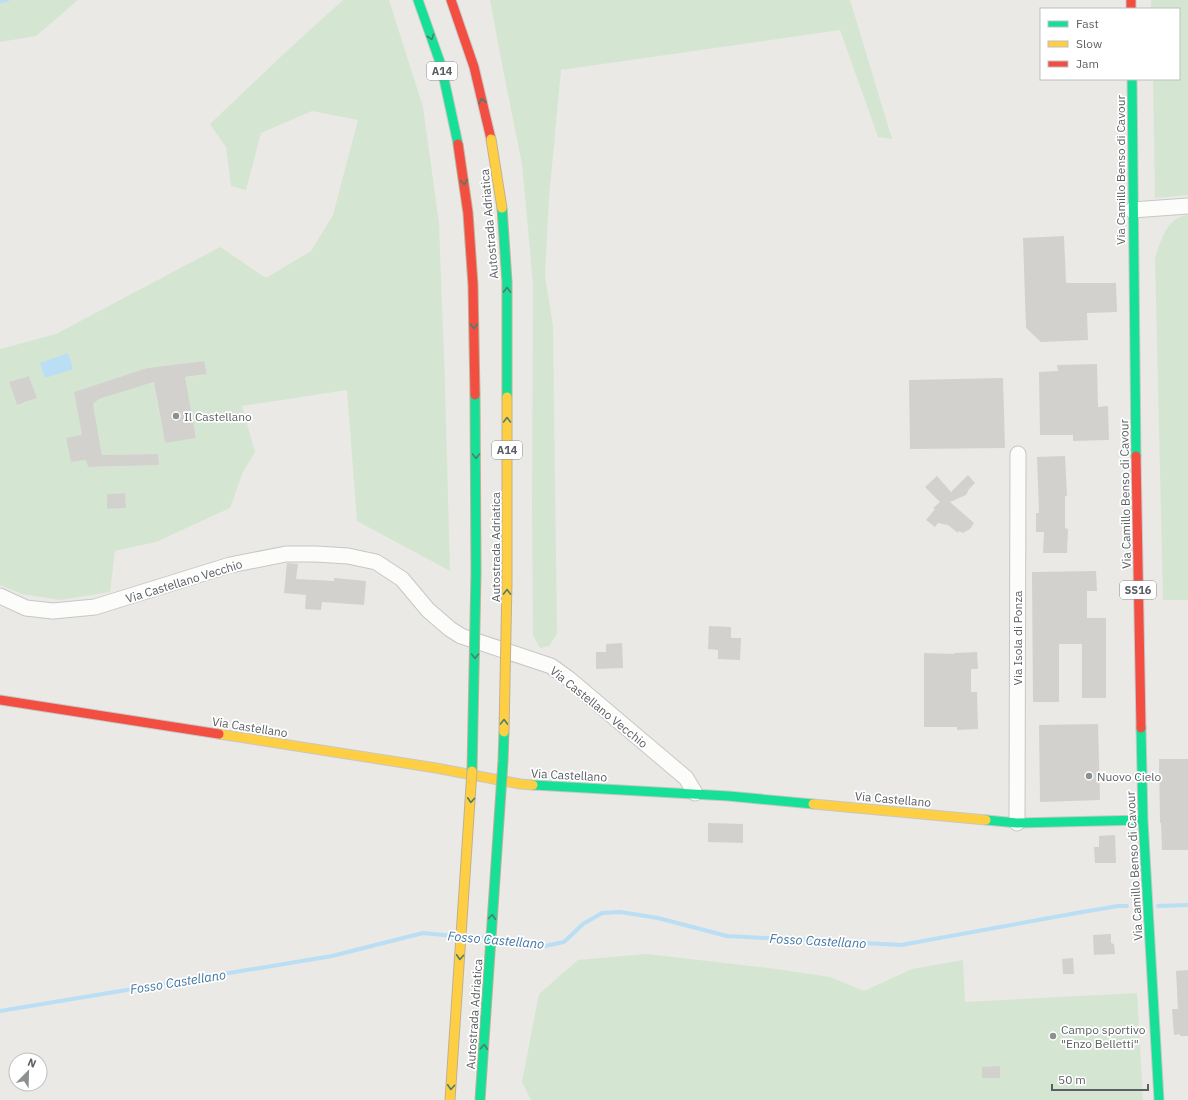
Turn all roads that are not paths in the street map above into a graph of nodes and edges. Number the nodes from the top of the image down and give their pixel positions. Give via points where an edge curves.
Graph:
1 (418, 0) edge
2 (451, 0) edge
3 (1132, 80) edge
4 (1188, 206) edge
5 (1132, 210) junction
6 (1018, 454) dead end
7 (0, 596) edge
8 (0, 700) edge
9 (695, 793) junction
10 (1143, 820) junction
11 (1017, 823) junction
12 (450, 1100) edge
13 (480, 1100) edge
14 (1159, 1100) edge

1 -> 12 main road, Autostrada Adriatica / A14, bridge via 441,65 458,144 468,213 475,354 474,761
13 -> 2 main road, Autostrada Adriatica / A14, bridge via 503,761 507,582 507,282 502,210 491,139 474,67
3 - 5 main road, Via Camillo Benso di Cavour / SS16
4 - 5 street
5 - 10 main road, Via Camillo Benso di Cavour / SS16
6 - 11 street, Via Isola di Ponza
7 - 9 street, Via Castellano Vecchio via 26,608 53,611 95,608 230,564 286,554 348,556 376,562 402,579 428,610 461,636 551,666 569,679 686,778
8 - 9 main road, Via Castellano via 436,768 520,784
9 - 11 main road, Via Castellano
10 - 11 main road, Via Castellano
10 - 14 main road, Via Camillo Benso di Cavour / SS16

